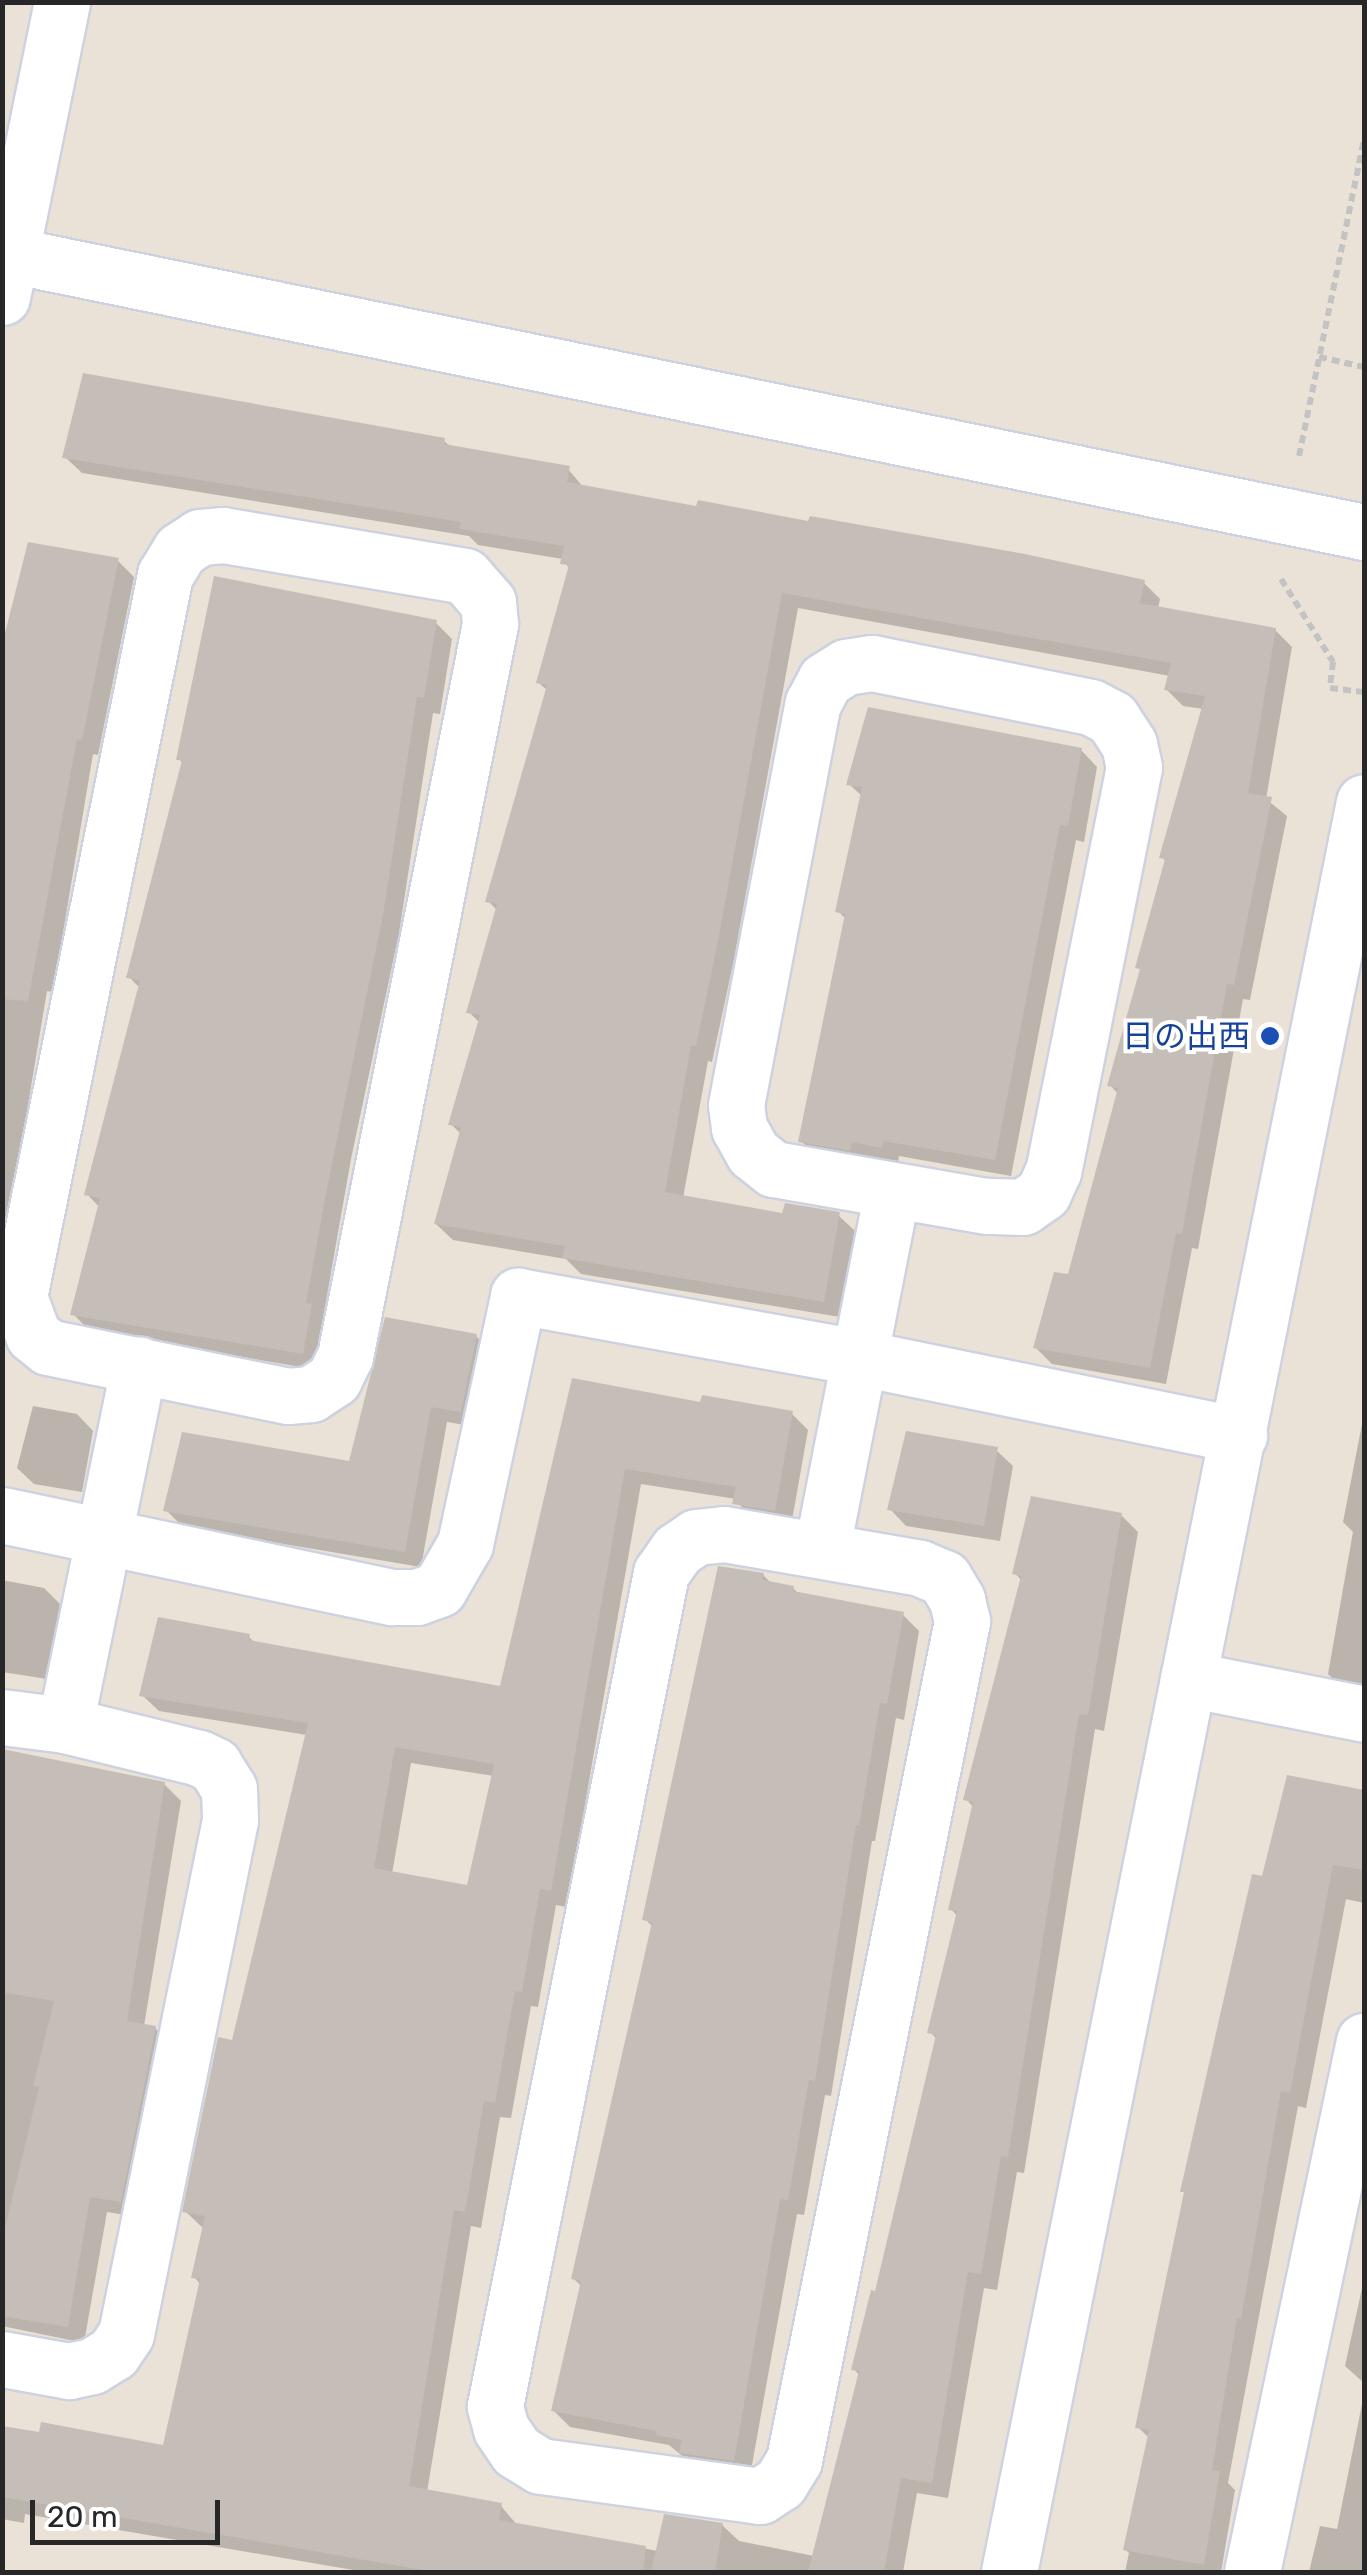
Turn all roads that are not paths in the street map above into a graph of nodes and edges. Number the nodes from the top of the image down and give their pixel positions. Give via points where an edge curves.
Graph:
1 (62, 2) edge
2 (7, 276) edge
3 (1364, 532) edge
4 (1364, 802) edge
5 (892, 1190) junction
6 (860, 1358) junction
7 (139, 1365) junction
8 (1239, 1436) junction
9 (2, 1515) edge
10 (104, 1536) junction
11 (822, 1548) junction
12 (1188, 1679) junction
13 (1364, 1714) edge
14 (2, 1717) edge
15 (66, 1724) junction
16 (1364, 2041) edge
17 (2, 2359) edge
18 (1009, 2572) edge
19 (1252, 2572) edge

1 - 2 street
2 - 3 street
4 - 8 street
5 - 5 street via 773,1169 753,1153 736,1105 813,703 825,680 846,666 872,663 1091,706 1112,718 1134,767 1053,1172 1043,1194 1023,1208
5 - 6 street
6 - 8 street
6 - 10 street via 518,1296 465,1544 439,1589 392,1597
6 - 11 street
7 - 7 street via 48,1347 32,1335 19,1297 165,575 180,550 200,537 223,535 465,576 488,602 490,624 345,1356 334,1378 311,1394 288,1396
7 - 10 street
8 - 12 street
9 - 10 street
10 - 15 street
11 - 11 street via 944,1578 962,1620 794,2460 780,2483 760,2496 540,2466 516,2452 494,2406 661,1572 696,1538 724,1534
12 - 13 street
12 - 18 street
14 - 15 street
15 - 17 street via 214,1765 229,1789 230,1820 126,2334 113,2353 69,2371
16 - 19 street

